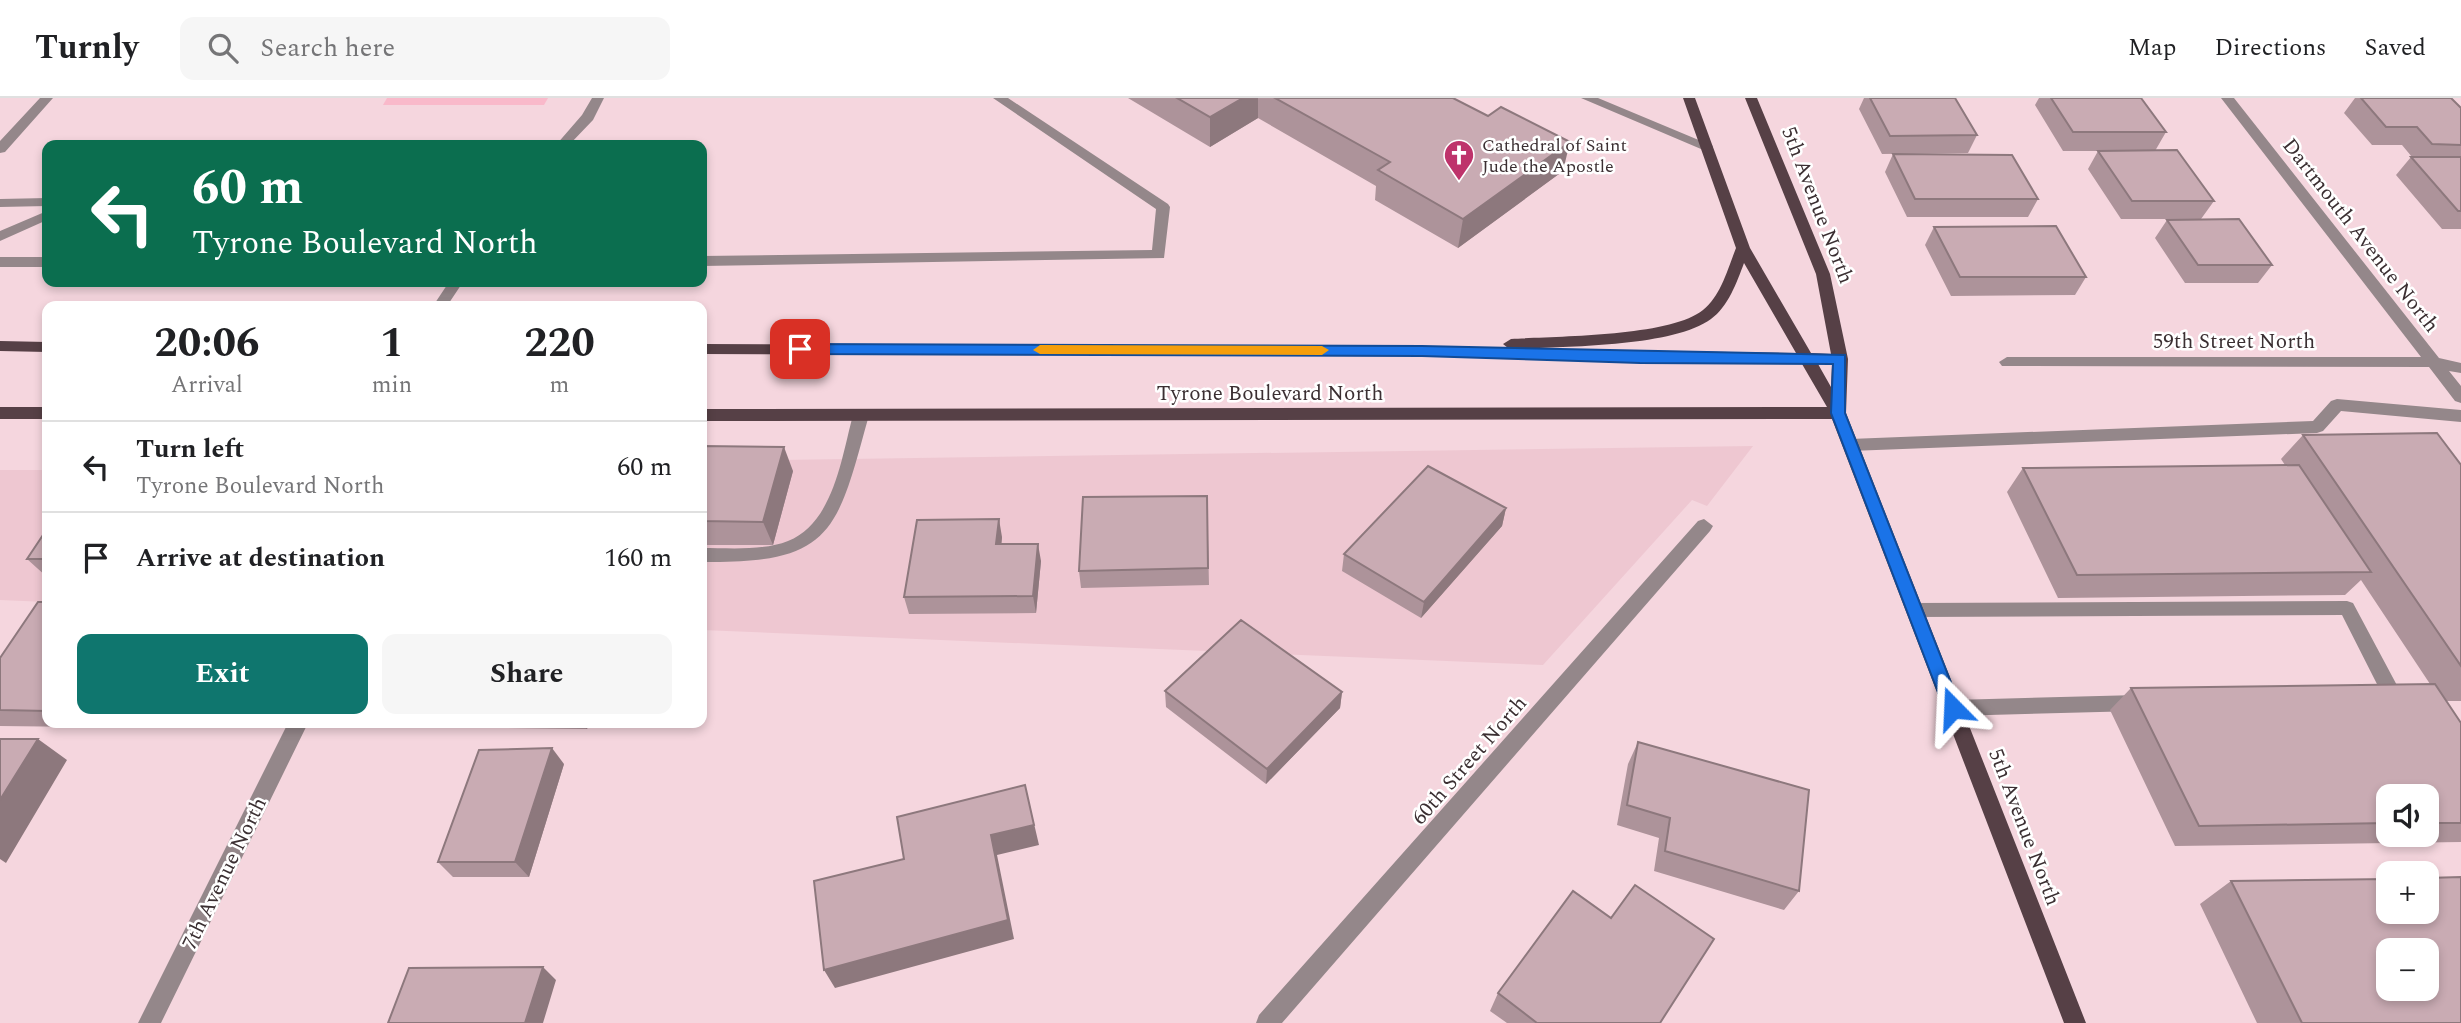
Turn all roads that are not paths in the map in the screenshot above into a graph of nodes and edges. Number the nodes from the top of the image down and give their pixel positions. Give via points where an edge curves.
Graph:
1 (47, 98) edge
2 (598, 98) edge
3 (999, 98) edge
4 (1587, 98) edge
5 (1689, 98) edge
6 (1751, 98) edge
7 (2227, 98) edge
8 (567, 140) edge
9 (1706, 146) junction
10 (0, 149) edge
11 (42, 202) edge
12 (0, 203) edge
13 (42, 217) edge
14 (0, 236) edge
15 (1744, 248) junction
16 (707, 261) edge
17 (0, 262) edge
18 (42, 262) edge
19 (0, 346) edge
20 (42, 346) edge
21 (707, 349) edge
22 (1422, 351) junction
23 (1807, 358) junction
24 (1840, 359) junction
25 (2007, 362) dead end
26 (2433, 362) junction
27 (2461, 368) edge
28 (2461, 397) edge
29 (0, 413) edge
30 (42, 413) edge
31 (1838, 413) junction
32 (707, 415) edge
33 (861, 415) junction
34 (2461, 415) edge
35 (1850, 445) junction
36 (1704, 526) dead end
37 (707, 555) edge
38 (1915, 610) junction
39 (2365, 697) edge
40 (2159, 702) edge
41 (1953, 708) junction
42 (296, 728) edge
43 (149, 1023) edge
44 (1267, 1023) edge
45 (2075, 1023) edge

1 - 10 street
2 - 8 street
3 - 16 street via 1163,206 1159,256
4 - 9 street
5 - 9 main road, 5th Avenue North
6 - 24 main road, 5th Avenue North via 1823,274
7 - 26 street, Dartmouth Avenue North
9 - 15 main road, 5th Avenue North
11 - 12 street
13 - 14 street
15 - 22 main road via 1723,297 1706,317 1676,327
15 - 23 main road, 5th Avenue North
17 - 18 street
19 - 20 main road
21 - 22 main road, Tyrone Boulevard North
22 - 23 main road, Tyrone Boulevard North
23 - 24 main road, Tyrone Boulevard North
23 - 31 main road, 5th Avenue North
24 - 31 main road, 5th Avenue North
25 - 26 street, 59th Street North
26 - 27 street, 59th Street North
26 - 28 street, Dartmouth Avenue North
29 - 30 main road
31 - 33 main road, Tyrone Boulevard North
31 - 35 main road, 5th Avenue North
32 - 33 main road, Tyrone Boulevard North
33 - 37 street via 832,512 798,545 748,554
34 - 35 street via 2337,405 2317,427
35 - 38 main road, 5th Avenue North
36 - 44 street, 60th Street North
38 - 39 street via 2347,608 2393,697
38 - 41 main road, 5th Avenue North
40 - 41 street
41 - 45 main road, 5th Avenue North
42 - 43 street, 7th Avenue North

